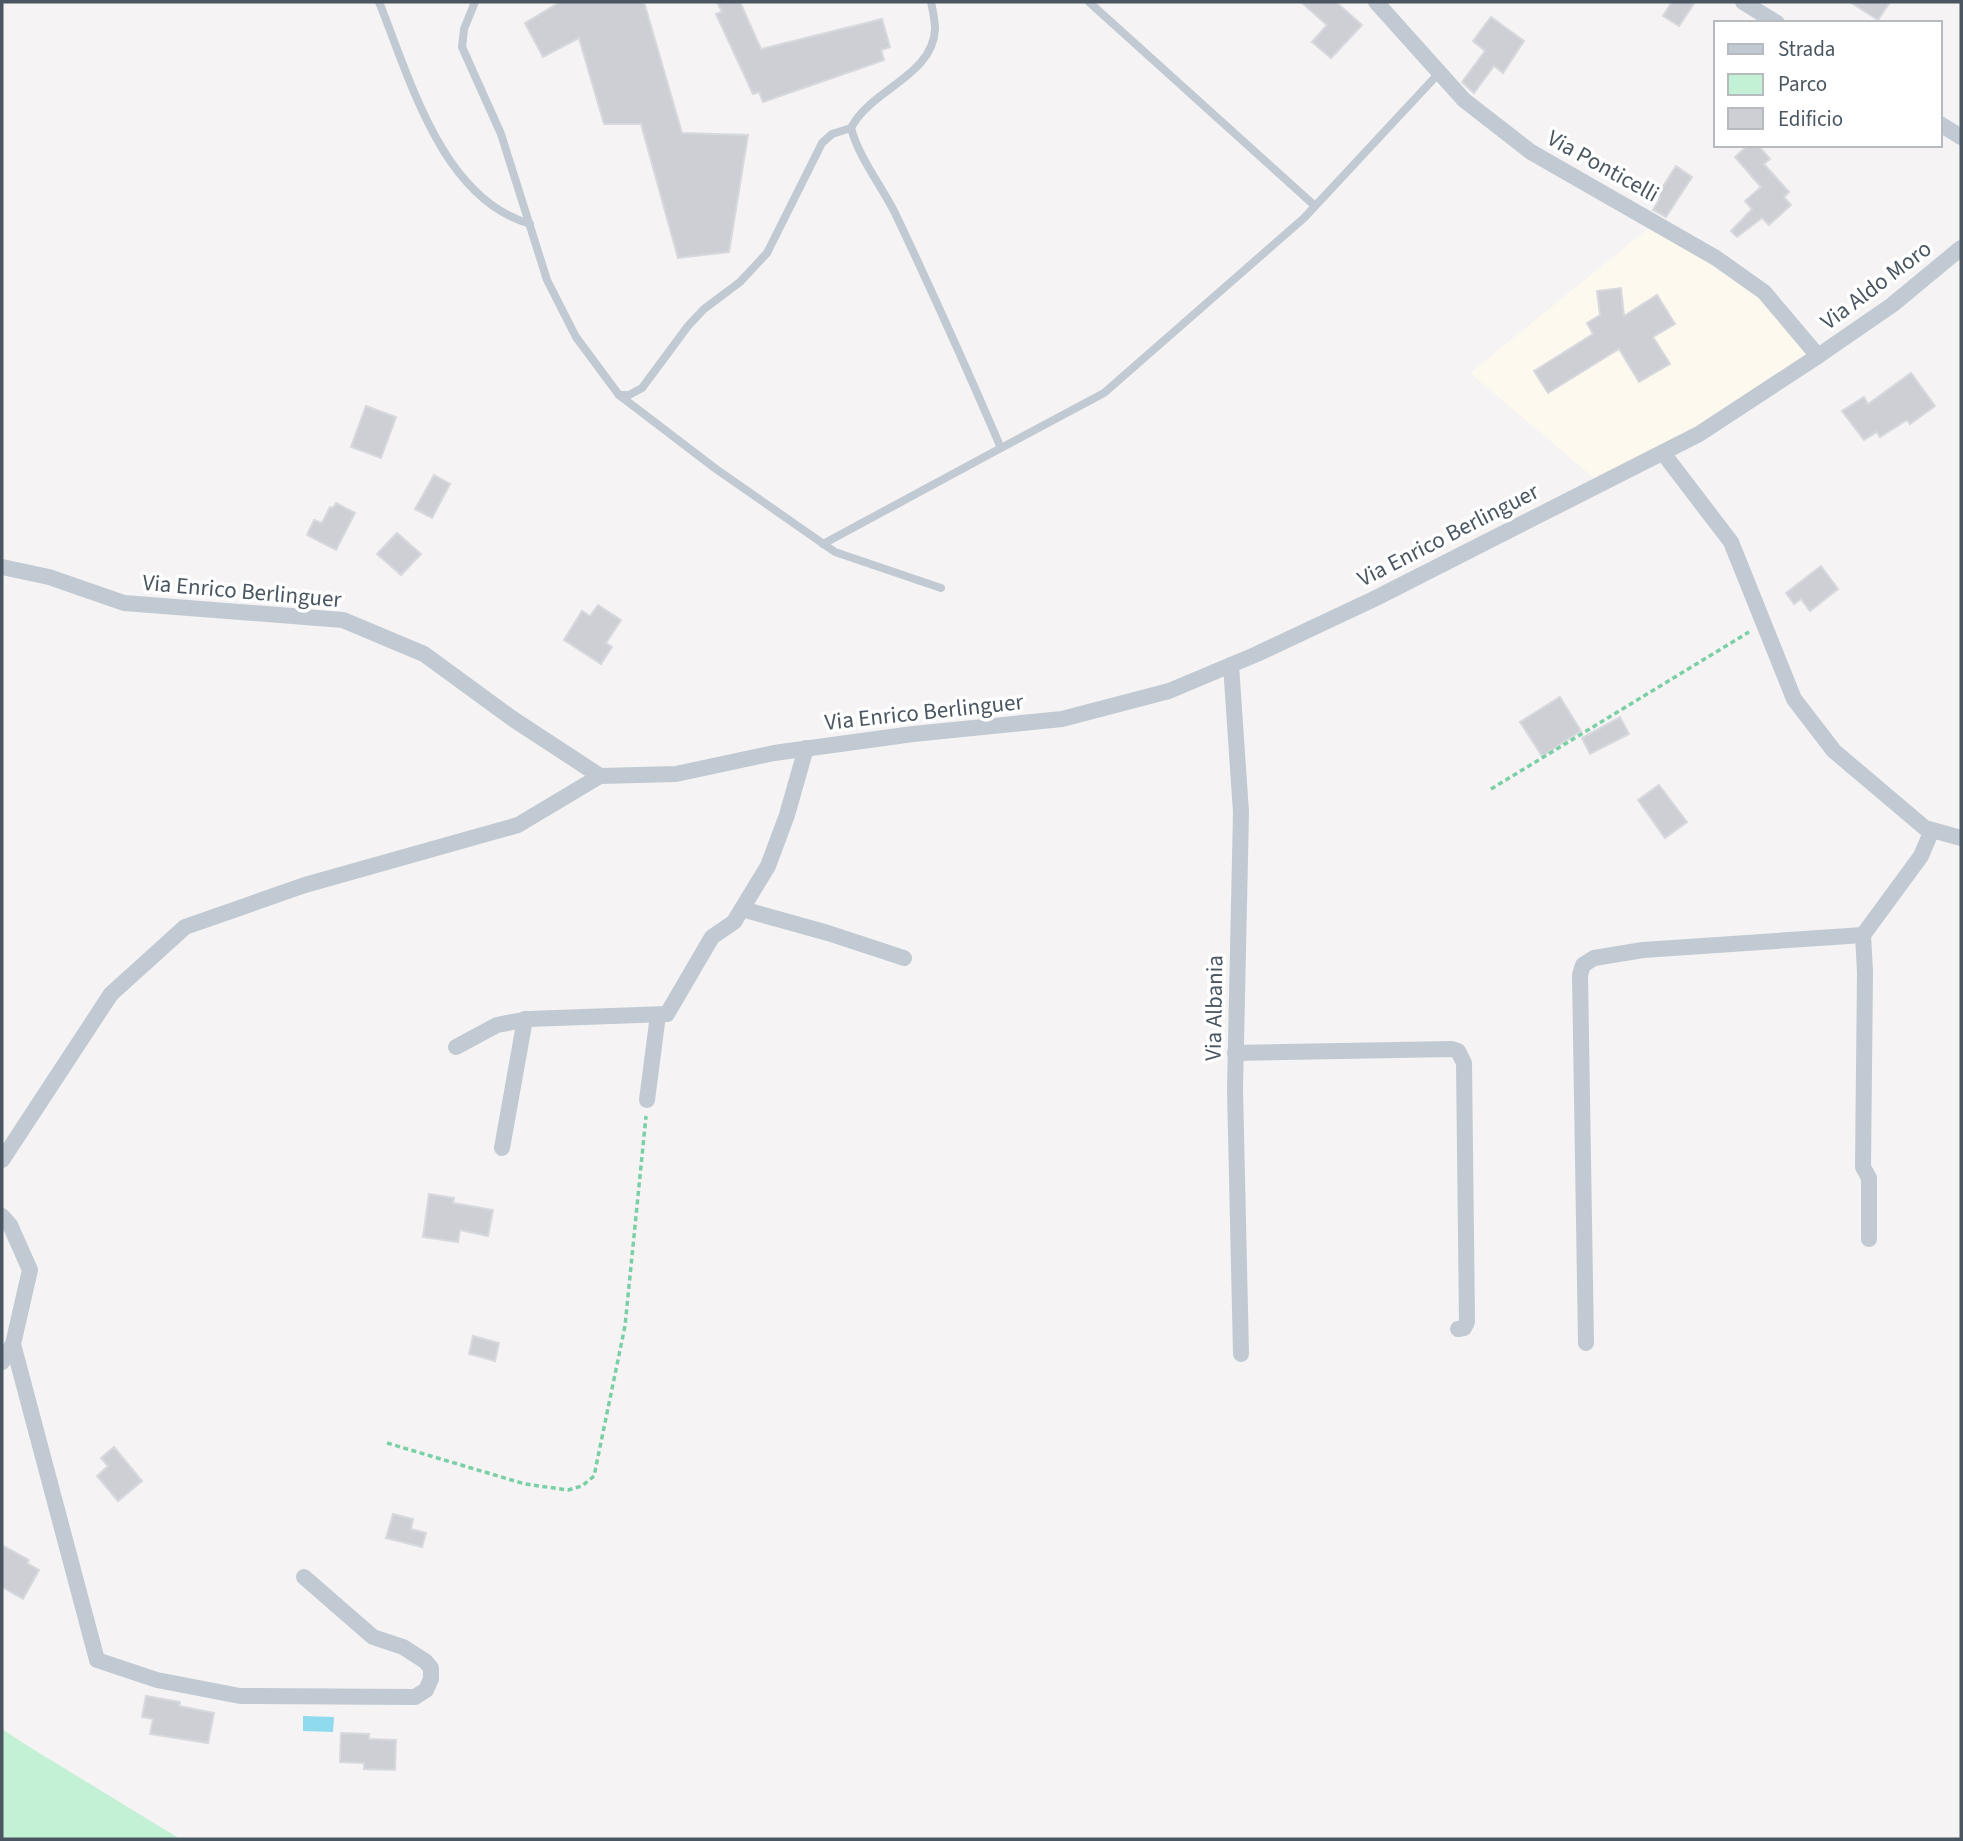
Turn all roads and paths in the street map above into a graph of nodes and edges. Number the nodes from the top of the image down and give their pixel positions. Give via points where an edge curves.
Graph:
1 (379, 2) edge
2 (475, 2) edge
3 (931, 2) edge
4 (1089, 2) edge
5 (1376, 2) edge
6 (1743, 2) edge
7 (1774, 21) edge
8 (1440, 72) junction
9 (1942, 125) edge
10 (851, 128) junction
11 (1961, 137) edge
12 (1315, 206) junction
13 (530, 224) junction
14 (1961, 248) edge
15 (1818, 356) junction
16 (619, 395) junction
17 (1000, 448) junction
18 (1663, 453) junction
19 (822, 544) junction
20 (2, 567) edge
21 (941, 588) dead end
22 (1763, 623) junction
23 (1231, 665) junction
24 (806, 748) junction
25 (600, 776) junction
26 (1491, 789) dead end
27 (1932, 831) junction
28 (1961, 838) edge
29 (742, 909) junction
30 (1863, 934) junction
31 (904, 958) dead end
32 (658, 1015) junction
33 (525, 1019) junction
34 (456, 1047) dead end
35 (1236, 1053) junction
36 (648, 1100) joint
37 (502, 1148) dead end
38 (2, 1160) edge
39 (2, 1216) edge
40 (1869, 1239) dead end
41 (1458, 1329) dead end
42 (1586, 1343) dead end
43 (13, 1344) junction
44 (1241, 1354) dead end
45 (2, 1362) edge
46 (387, 1443) dead end
47 (304, 1577) dead end

1 - 13 lane via 430,128 460,174 511,218
2 - 13 lane via 462,47 501,134
3 - 10 lane via 935,28 924,60 874,99
4 - 12 lane
5 - 8 street, Via Ponticelli
6 - 7 street
8 - 12 lane
8 - 15 street, Via Ponticelli via 1464,100 1531,152 1716,258 1764,292
9 - 11 street
10 - 16 lane via 822,143 767,253 696,318 642,388
10 - 17 lane via 946,320
12 - 17 lane via 1104,393
13 - 16 lane via 547,280 576,337
14 - 15 street, Via Aldo Moro via 1892,305
15 - 18 street, Via Enrico Berlinguer
16 - 19 lane
17 - 19 lane
18 - 22 street via 1731,542
18 - 23 street, Via Enrico Berlinguer via 1374,599
19 - 21 lane
20 - 25 street, Via Enrico Berlinguer via 49,577 124,603 343,621 424,654
22 - 26 path
22 - 27 street via 1794,699 1834,751
23 - 24 street, Via Enrico Berlinguer via 1169,691 1062,719
23 - 35 street, Via Albania via 1241,812
24 - 25 street, Via Enrico Berlinguer via 676,774
24 - 29 street via 768,866
25 - 38 street via 518,825 305,885 185,927 111,994
27 - 28 street
27 - 30 street via 1921,856
29 - 31 street
29 - 32 street via 734,922 712,937 667,1014
30 - 40 street via 1863,1167 1869,1178
30 - 42 street via 1643,950 1594,958 1583,965
32 - 33 street
32 - 36 street
33 - 34 street via 497,1025
33 - 37 street
35 - 41 street via 1458,1051 1464,1063 1467,1322
35 - 44 street, Via Albania
36 - 46 path via 625,1326 594,1476 568,1490 525,1484
39 - 43 street via 30,1270
43 - 45 street
43 - 47 street via 97,1660 158,1680 240,1696 415,1697 426,1690 431,1668 425,1661 373,1637

